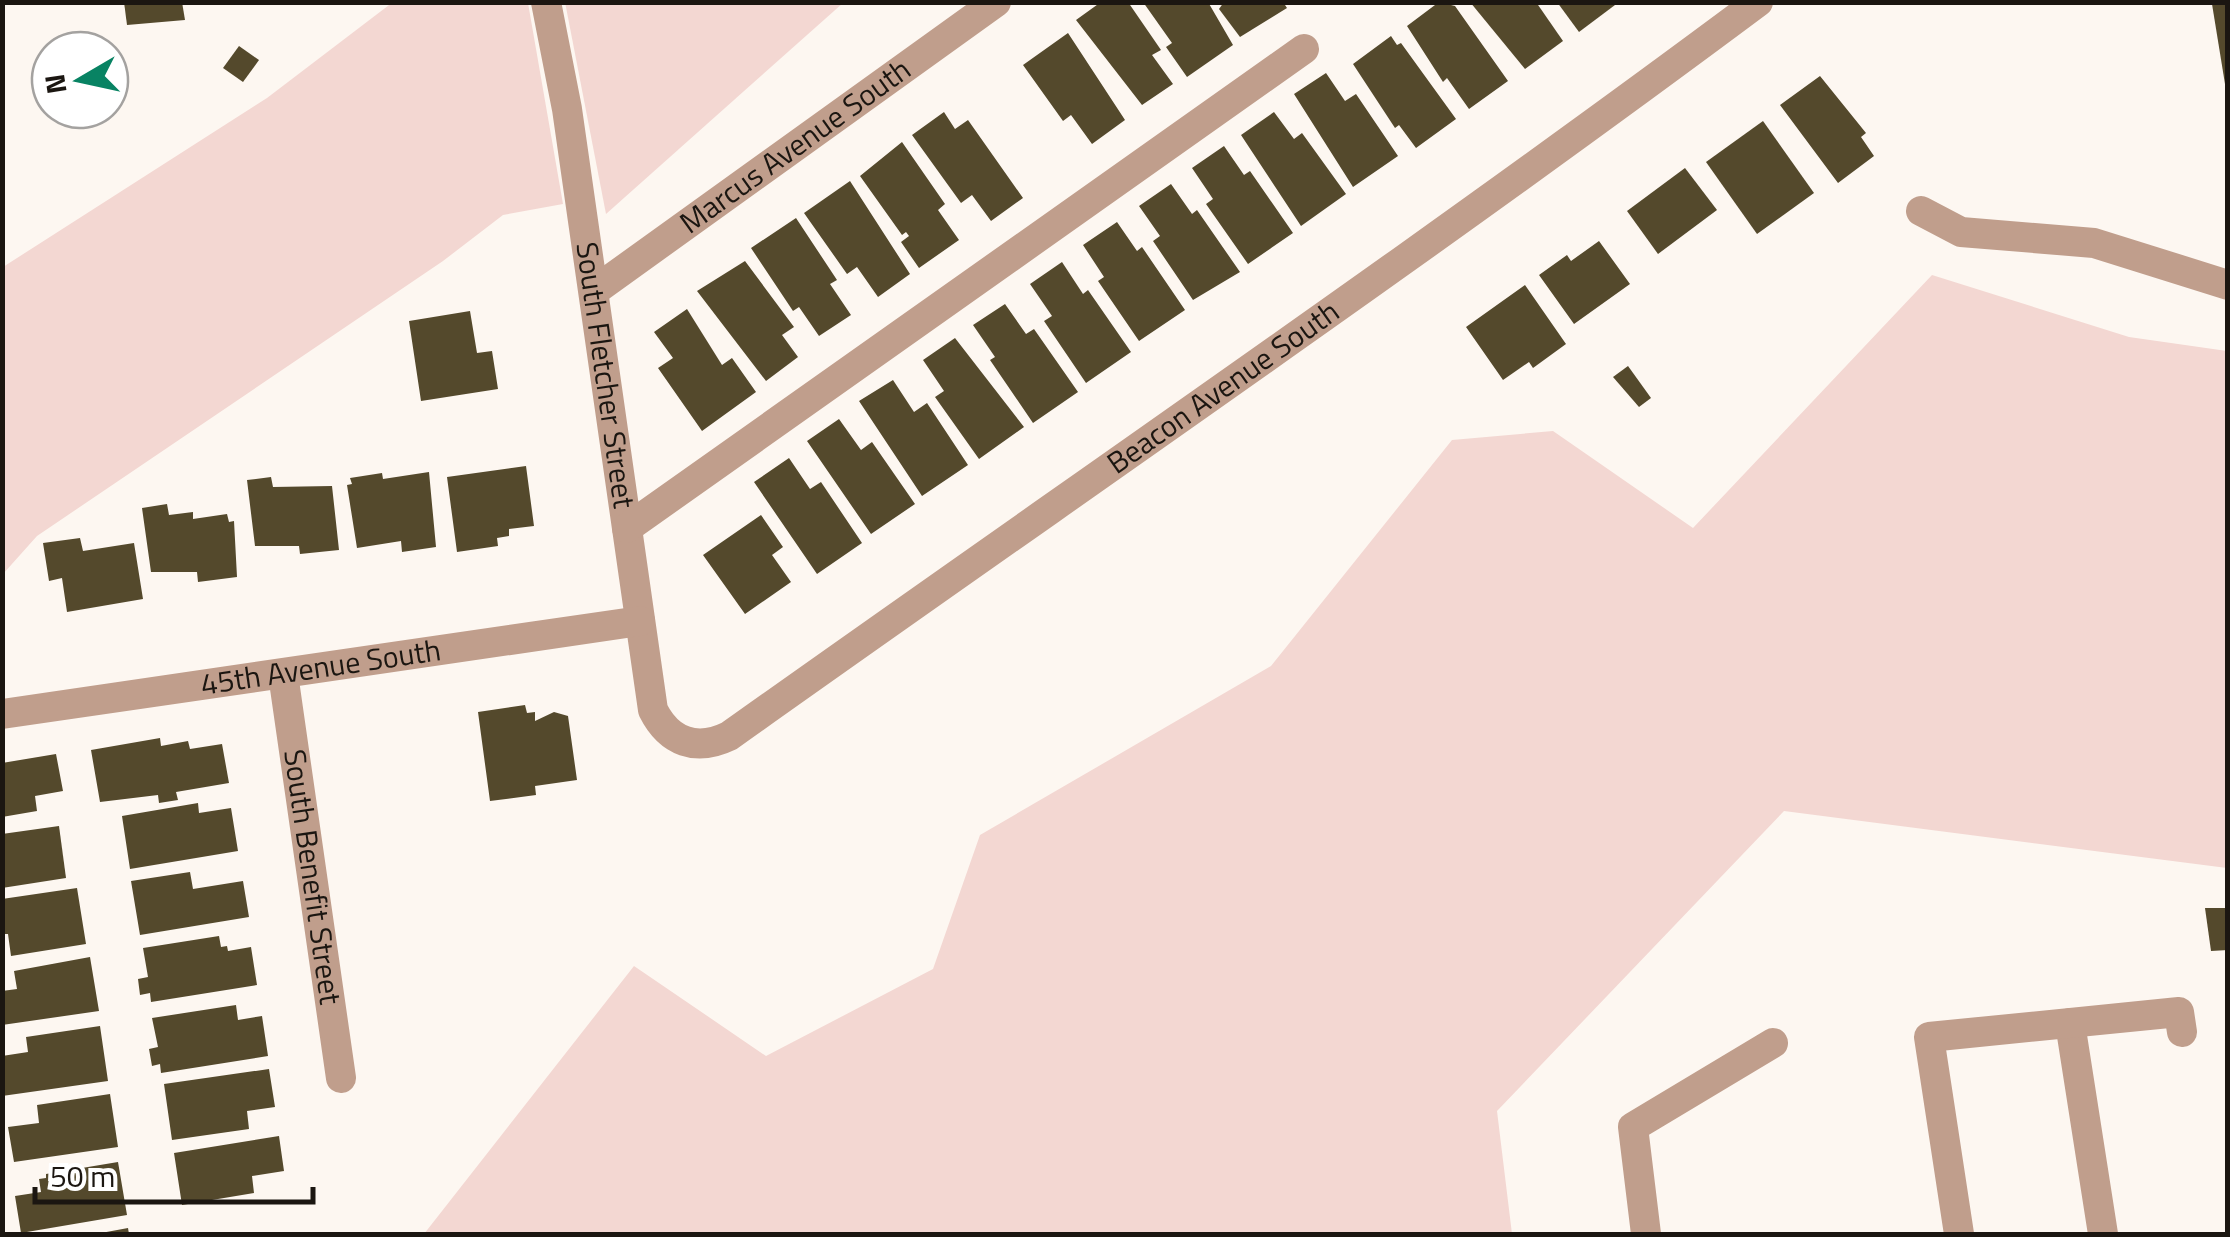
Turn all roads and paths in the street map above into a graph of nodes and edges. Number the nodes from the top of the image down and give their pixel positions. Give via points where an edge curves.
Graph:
1 (546, 2) edge
2 (996, 2) edge
3 (1758, 2) edge
4 (1304, 49) dead end
5 (1921, 211) dead end
6 (2228, 285) edge
7 (594, 291) junction
8 (627, 528) junction
9 (640, 621) junction
10 (284, 674) junction
11 (2, 714) edge
12 (677, 740) joint
13 (2070, 1023) junction
14 (2182, 1032) dead end
15 (1773, 1043) dead end
16 (340, 1078) dead end
17 (1646, 1234) edge
18 (1959, 1234) edge
19 (2102, 1234) edge

1 - 7 street, South Fletcher Street
2 - 7 street, Marcus Avenue South
3 - 12 street, Beacon Avenue South via 1406,262 1256,360 729,736 700,746
4 - 8 street
5 - 6 street via 1961,232 2094,243
7 - 8 street, South Fletcher Street
8 - 9 street, South Fletcher Street
9 - 10 street, 45th Avenue South
9 - 12 street, South Fletcher Street via 653,710
10 - 11 street, 45th Avenue South
10 - 16 street, South Benefit Street
13 - 14 street via 2179,1012
13 - 18 street via 1930,1037
13 - 19 street
15 - 17 street via 1633,1127

